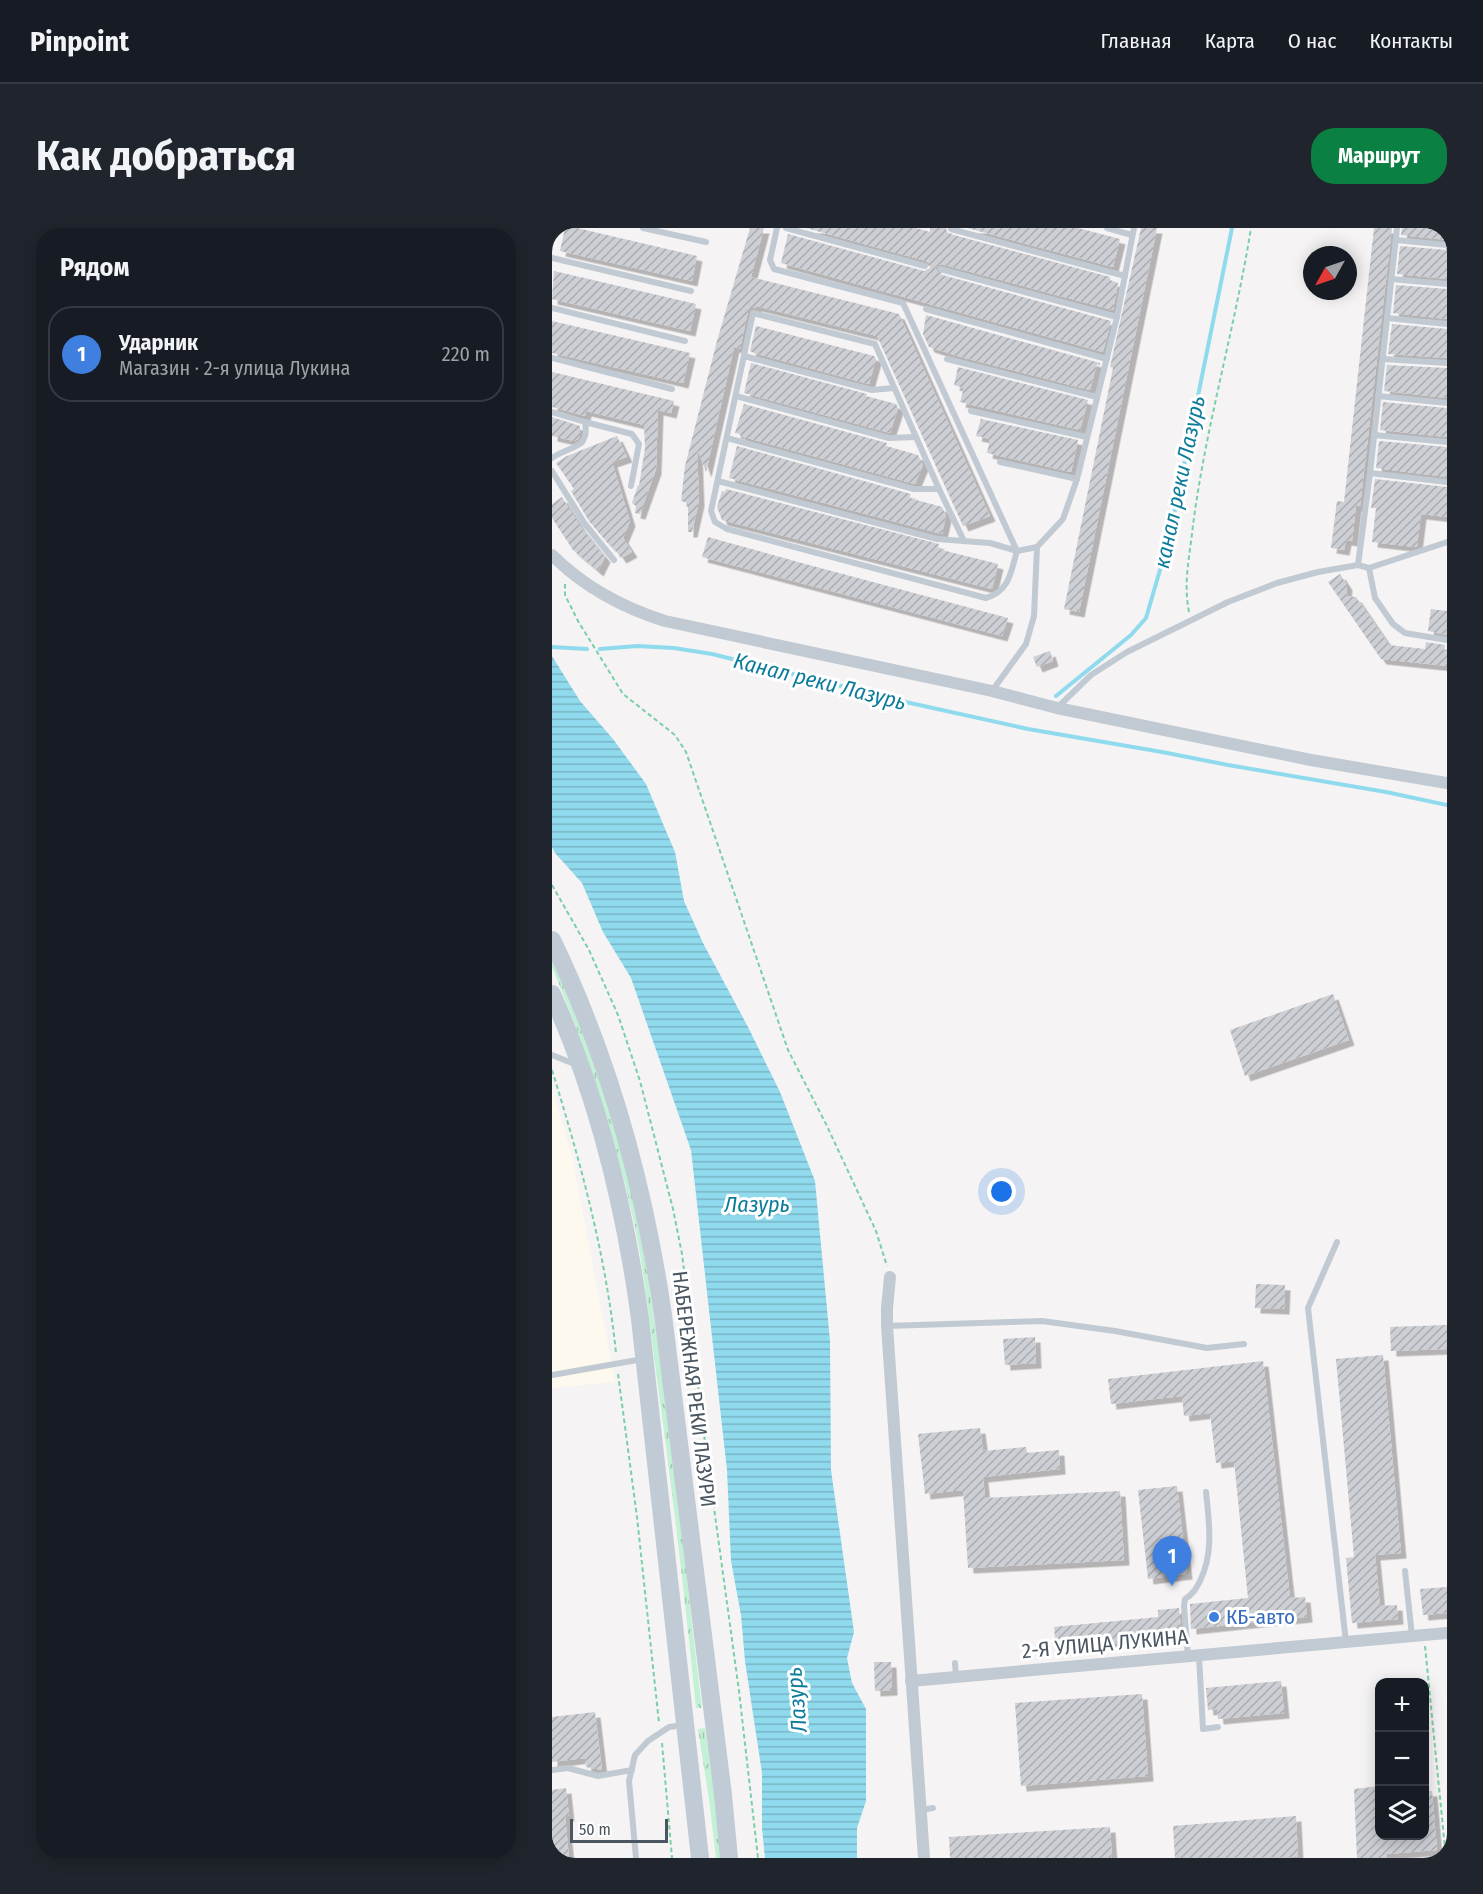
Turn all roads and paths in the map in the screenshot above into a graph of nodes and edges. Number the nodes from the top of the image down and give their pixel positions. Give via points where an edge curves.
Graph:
1 (643, 228) edge
2 (777, 228) edge
3 (786, 228) edge
4 (1107, 228) edge
5 (1251, 228) edge
6 (1397, 228) edge
7 (951, 229) edge
8 (1133, 232) edge
9 (1396, 240) junction
10 (706, 242) dead end
11 (1447, 245) edge
12 (552, 258) edge
13 (925, 266) dead end
14 (940, 269) dead end
15 (1125, 276) junction
16 (1391, 279) junction
17 (1447, 284) edge
18 (691, 291) dead end
19 (552, 308) edge
20 (926, 309) dead end
21 (1117, 317) junction
22 (1387, 318) junction
23 (1447, 324) edge
24 (685, 341) dead end
25 (744, 356) junction
26 (552, 358) edge
27 (947, 359) dead end
28 (1107, 359) junction
29 (1383, 359) junction
30 (1447, 363) edge
31 (894, 388) junction
32 (672, 389) dead end
33 (736, 396) junction
34 (1378, 396) junction
35 (1097, 397) junction
36 (1447, 403) edge
37 (971, 411) dead end
38 (552, 412) edge
39 (585, 422) junction
40 (1374, 435) junction
41 (916, 437) junction
42 (1087, 437) junction
43 (727, 438) junction
44 (1447, 442) edge
45 (552, 458) edge
46 (1000, 462) dead end
47 (552, 471) edge
48 (1370, 473) junction
49 (1077, 479) junction
50 (718, 481) junction
51 (1447, 482) edge
52 (631, 486) dead end
53 (939, 489) junction
54 (964, 541) junction
55 (1447, 542) edge
56 (1037, 548) junction
57 (1017, 550) junction
58 (552, 555) edge
59 (614, 560) dead end
60 (1358, 565) junction
61 (565, 568) junction
62 (1369, 568) junction
63 (1190, 620) junction
64 (1447, 640) edge
65 (992, 691) junction
66 (1057, 708) junction
67 (1447, 783) edge
68 (552, 940) edge
69 (553, 1002) edge
70 (552, 1055) edge
71 (580, 1066) junction
72 (552, 1070) edge
73 (1337, 1242) dead end
74 (890, 1277) joint
75 (887, 1326) junction
76 (1244, 1344) dead end
77 (643, 1359) junction
78 (617, 1364) junction
79 (552, 1374) edge
80 (1206, 1492) dead end
81 (1405, 1571) dead end
82 (1447, 1633) edge
83 (1418, 1635) junction
84 (1346, 1642) junction
85 (1193, 1655) junction
86 (955, 1663) dead end
87 (956, 1677) junction
88 (911, 1681) junction
89 (713, 1718) junction
90 (685, 1725) junction
91 (1218, 1727) dead end
92 (661, 1733) junction
93 (552, 1770) edge
94 (632, 1770) junction
95 (636, 1858) edge
96 (672, 1858) edge
97 (700, 1858) edge
98 (729, 1858) edge
99 (924, 1858) edge
100 (1446, 1858) edge

1 - 10 lane
2 - 57 lane via 770,260 774,269 903,303
3 - 13 lane
4 - 8 lane
5 - 63 path via 1199,479 1185,591
6 - 9 lane
7 - 15 lane
8 - 15 lane
9 - 11 lane
9 - 16 lane
12 - 18 lane
14 - 21 lane
15 - 21 lane
16 - 17 lane
16 - 22 lane
19 - 24 lane
20 - 28 lane
21 - 28 lane
22 - 23 lane
22 - 29 lane
25 - 31 lane via 872,390
25 - 31 lane via 753,313 761,314 875,344
25 - 33 lane
26 - 32 lane
27 - 35 lane
28 - 35 lane
29 - 30 lane
29 - 34 lane
31 - 41 lane
33 - 41 lane via 889,438
33 - 43 lane
34 - 36 lane
34 - 40 lane
35 - 42 lane
37 - 42 lane
38 - 39 lane
39 - 45 lane via 587,433 583,442
39 - 52 lane via 632,434 639,444
40 - 44 lane
40 - 48 lane
41 - 53 lane
42 - 49 lane
43 - 50 lane
43 - 53 lane via 914,489
46 - 49 lane
47 - 59 lane via 585,524
48 - 51 lane
48 - 60 lane
49 - 56 lane via 1063,519
50 - 54 lane via 938,538
50 - 57 lane via 711,510 715,522 727,529 986,598 997,595 1007,583
53 - 54 lane
54 - 57 lane
55 - 62 lane
56 - 57 lane
56 - 65 lane via 1034,616 1026,644
58 - 61 street
60 - 62 lane
60 - 63 lane via 1277,583
61 - 65 street via 622,604 665,621
61 - 74 path via 565,595 623,694 675,735 686,752 788,1050 876,1231
62 - 64 lane via 1375,598 1393,624 1405,633
63 - 66 lane via 1126,652 1091,675
65 - 66 street
66 - 67 street via 1311,760
68 - 89 main road, НАБЕРЕЖНАЯ РЕКИ ЛАЗУРИ via 606,1072 648,1225 663,1315
69 - 71 main road
70 - 71 lane
71 - 77 main road via 625,1225
72 - 78 path via 595,1220
73 - 84 lane via 1308,1308
74 - 75 street
75 - 76 lane via 1042,1321 1207,1348
75 - 88 street
77 - 78 lane
77 - 90 main road
78 - 79 lane
78 - 92 path
80 - 85 lane via 1210,1538 1207,1567 1184,1606
81 - 83 lane
82 - 83 street, 2-Я УЛИЦА ЛУКИНА
83 - 84 street, 2-Я УЛИЦА ЛУКИНА
83 - 100 path
84 - 85 street, 2-Я УЛИЦА ЛУКИНА
85 - 87 street, 2-Я УЛИЦА ЛУКИНА
85 - 91 lane via 1203,1729
86 - 87 lane
87 - 88 street, 2-Я УЛИЦА ЛУКИНА
88 - 99 street via 926,1809
89 - 90 main road
89 - 98 main road, НАБЕРЕЖНАЯ РЕКИ ЛАЗУРИ
90 - 92 lane via 669,1727
90 - 97 main road
92 - 94 lane via 635,1755
92 - 96 path
93 - 94 lane via 568,1768 598,1776
94 - 95 lane via 629,1781

